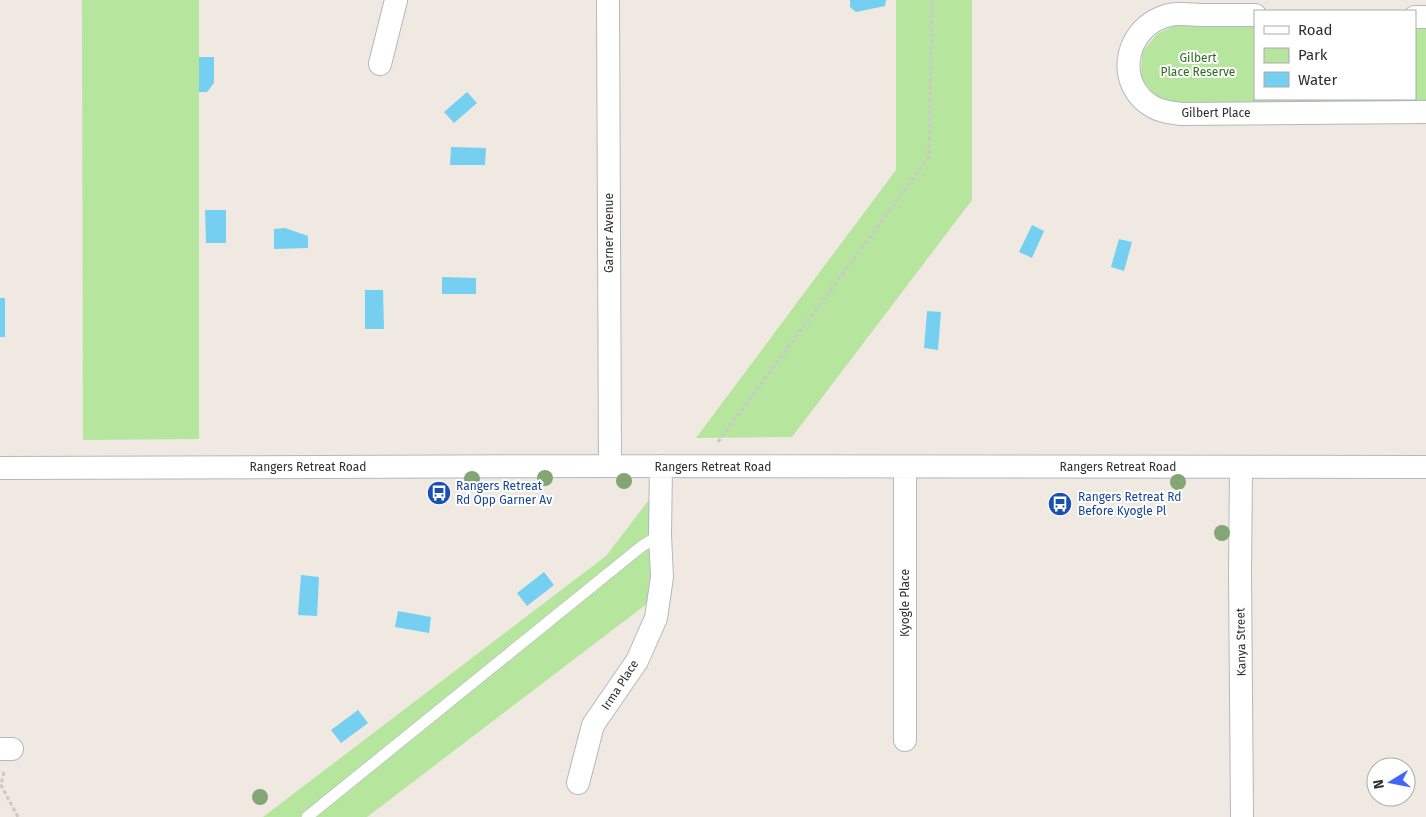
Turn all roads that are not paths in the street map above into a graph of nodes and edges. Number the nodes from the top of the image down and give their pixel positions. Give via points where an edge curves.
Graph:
1 (396, 0) edge
2 (608, 0) edge
3 (1254, 15) edge
4 (380, 64) dead end
5 (1426, 112) edge
6 (610, 466) junction
7 (661, 466) junction
8 (904, 467) junction
9 (1241, 467) junction
10 (1426, 467) edge
11 (0, 468) edge
12 (660, 535) junction
13 (905, 740) dead end
14 (578, 783) dead end
15 (307, 817) edge
16 (1242, 817) edge

1 - 4 street
2 - 6 street, Garner Avenue
3 - 5 street, Gilbert Place via 1176,14 1161,17 1147,25 1136,36 1128,67 1140,96 1166,112 1182,114
6 - 7 street, Rangers Retreat Road
6 - 11 street, Rangers Retreat Road
7 - 8 street, Rangers Retreat Road
7 - 12 street, Irma Place
8 - 9 street, Rangers Retreat Road
8 - 13 street, Kyogle Place
9 - 10 street, Rangers Retreat Road
9 - 16 street, Kanya Street
12 - 14 street, Irma Place via 662,577 656,618 637,661 594,725
12 - 15 lane via 642,546

